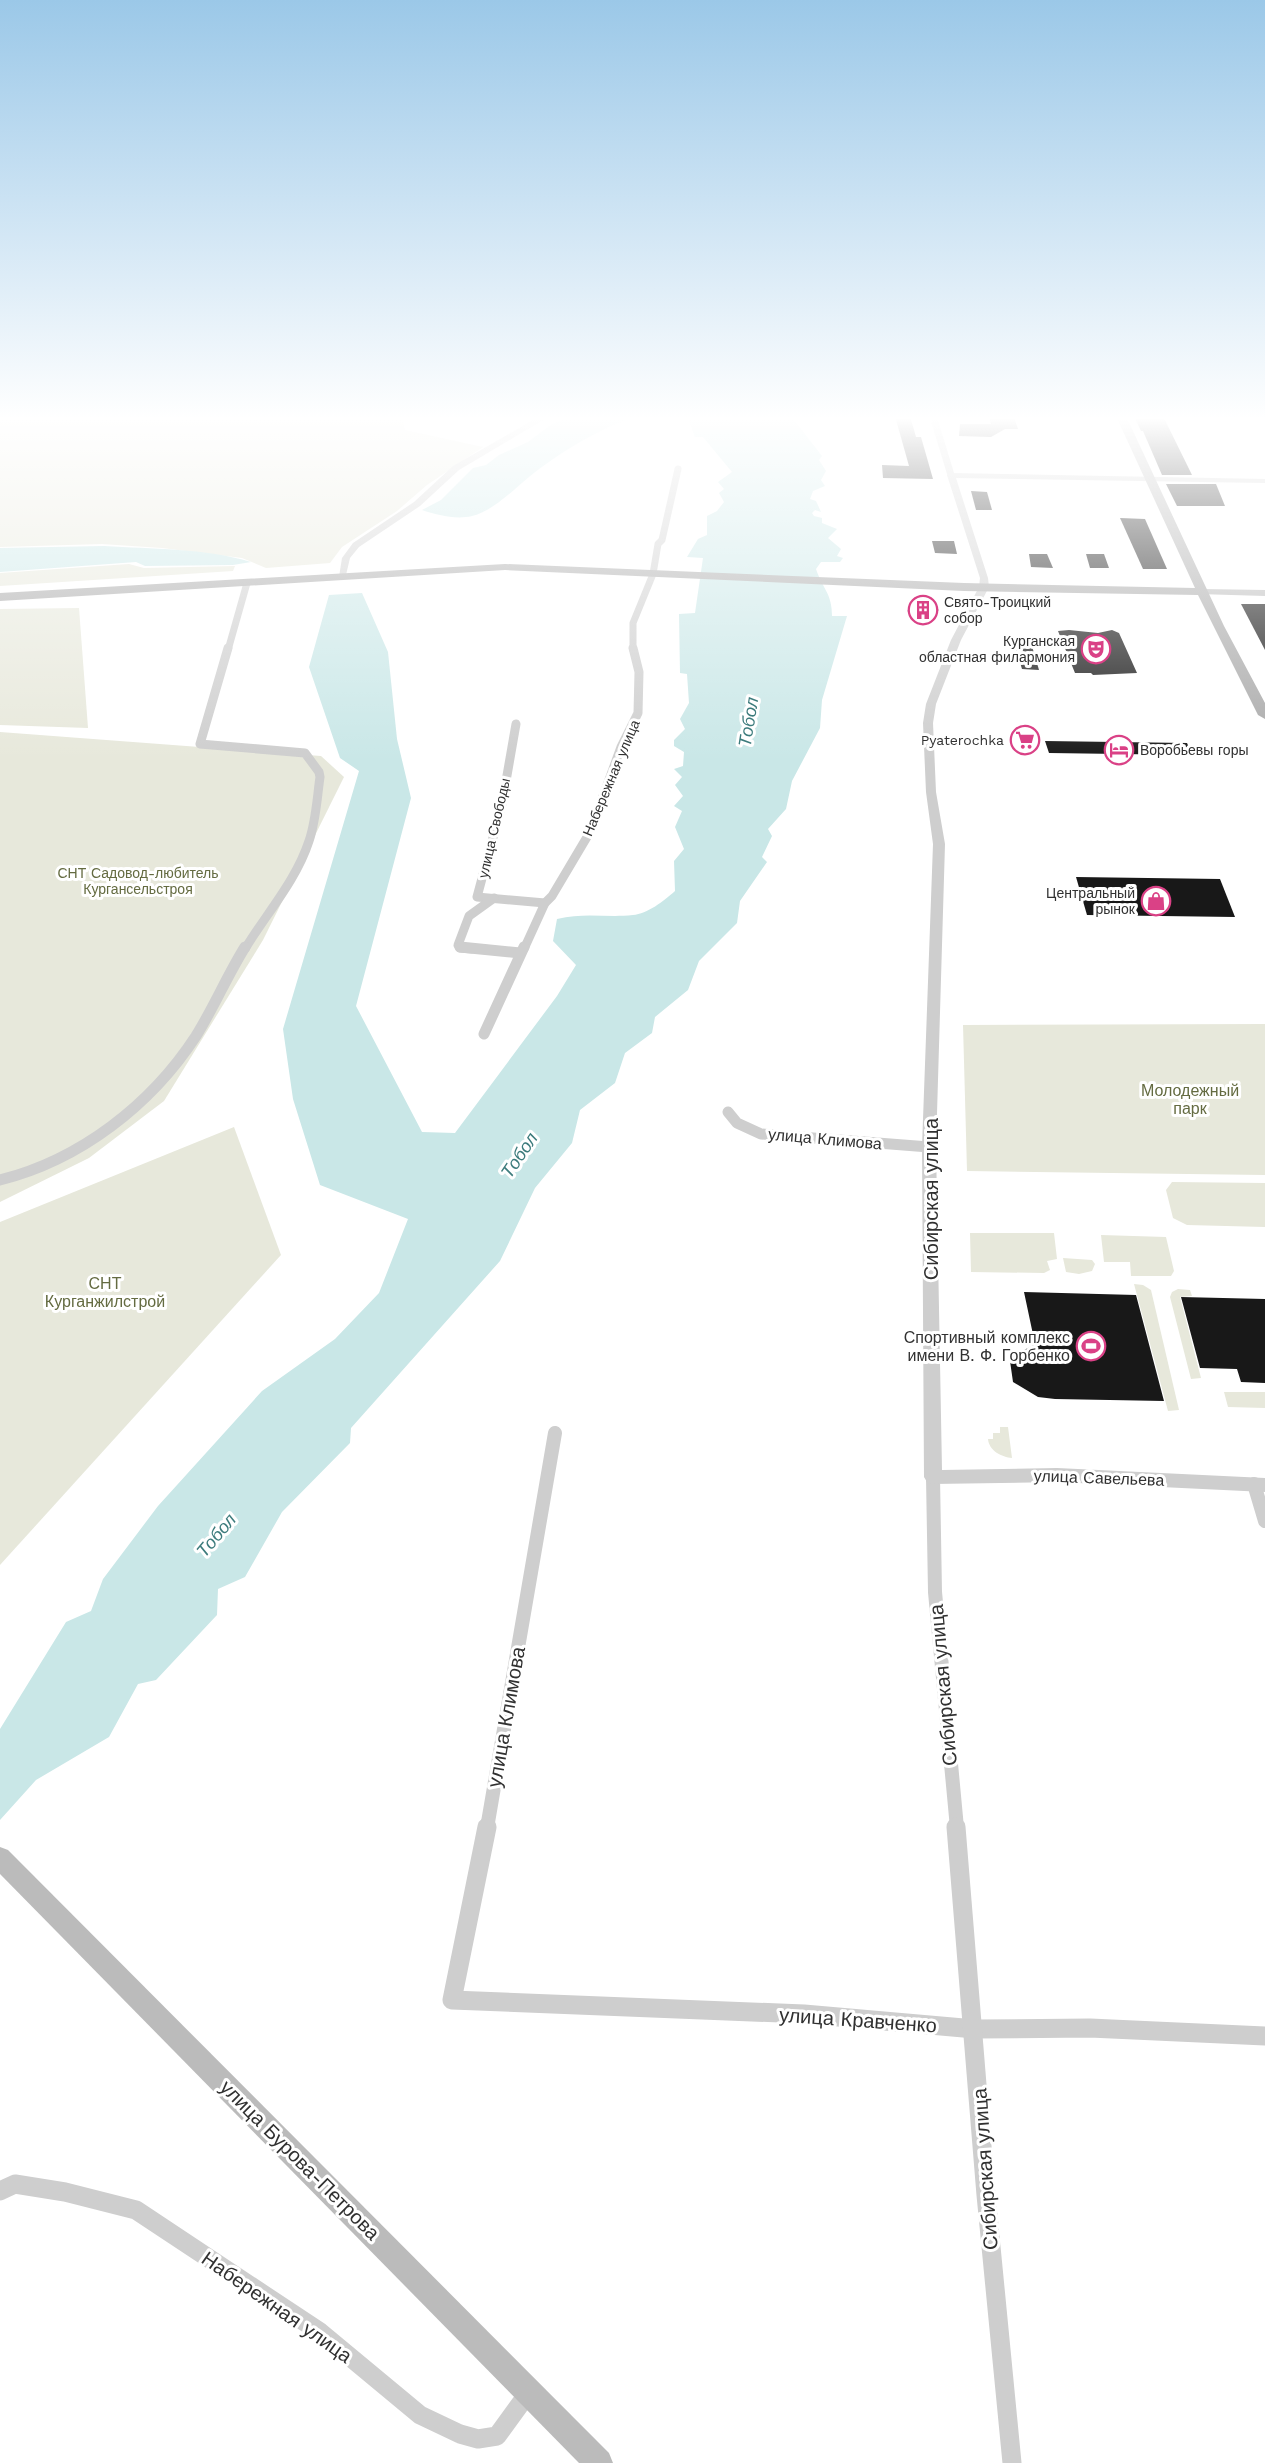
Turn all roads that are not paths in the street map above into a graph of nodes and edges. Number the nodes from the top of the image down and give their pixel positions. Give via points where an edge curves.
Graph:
1 (377, 531) edge
2 (664, 531) edge
3 (969, 531) edge
4 (1175, 531) edge
5 (653, 574) junction
6 (342, 575) junction
7 (248, 583) junction
8 (984, 587) junction
9 (1203, 592) junction
10 (1265, 593) edge
11 (0, 597) edge
12 (1265, 715) edge
13 (516, 724) dead end
14 (494, 898) junction
15 (544, 903) junction
16 (520, 953) junction
17 (484, 1034) dead end
18 (728, 1112) dead end
19 (929, 1147) junction
20 (0, 1180) edge
21 (555, 1433) dead end
22 (933, 1477) junction
23 (1259, 1485) edge
24 (1265, 1521) edge
25 (0, 1858) edge
26 (452, 2000) joint
27 (975, 2029) junction
28 (1265, 2036) edge
29 (0, 2191) edge
30 (529, 2392) junction
31 (599, 2463) edge
32 (1012, 2463) edge

1 - 6 street via 356,545 346,558
2 - 5 street, Набережная улица
3 - 8 street
4 - 9 main road
5 - 6 main road via 505,567
5 - 8 main road
5 - 15 street, Набережная улица via 633,623 633,654 639,672 638,713 621,747 590,832
6 - 7 main road
7 - 11 main road
7 - 20 street via 201,744 305,753 320,777 305,852 193,1039 159,1085 88,1143 50,1165
8 - 9 main road
8 - 19 street, Сибирская улица via 956,640 928,723 939,844
9 - 10 main road
9 - 12 main road
13 - 14 street, улица Свободы via 502,804 477,897
14 - 15 street
14 - 16 street, улица Свободы via 469,916 458,945
15 - 16 street, Набережная улица
16 - 17 street, Набережная улица
18 - 19 street, улица Климова via 737,1123 762,1134
19 - 22 street, Сибирская улица
21 - 26 street, улица Климова via 479,1876
22 - 23 street, улица Савельева via 1017,1475
22 - 27 street, Сибирская улица via 935,1592
23 - 24 street
25 - 30 main road, улица Бурова-Петрова
26 - 27 street, улица Кравченко via 804,2014
27 - 28 street, улица Кравченко via 1090,2028
27 - 32 street, Сибирская улица via 986,2195
29 - 30 street, Набережная улица via 15,2184 136,2210 320,2332 420,2415 460,2434 478,2439 497,2436
30 - 31 main road, улица Бурова-Петрова

